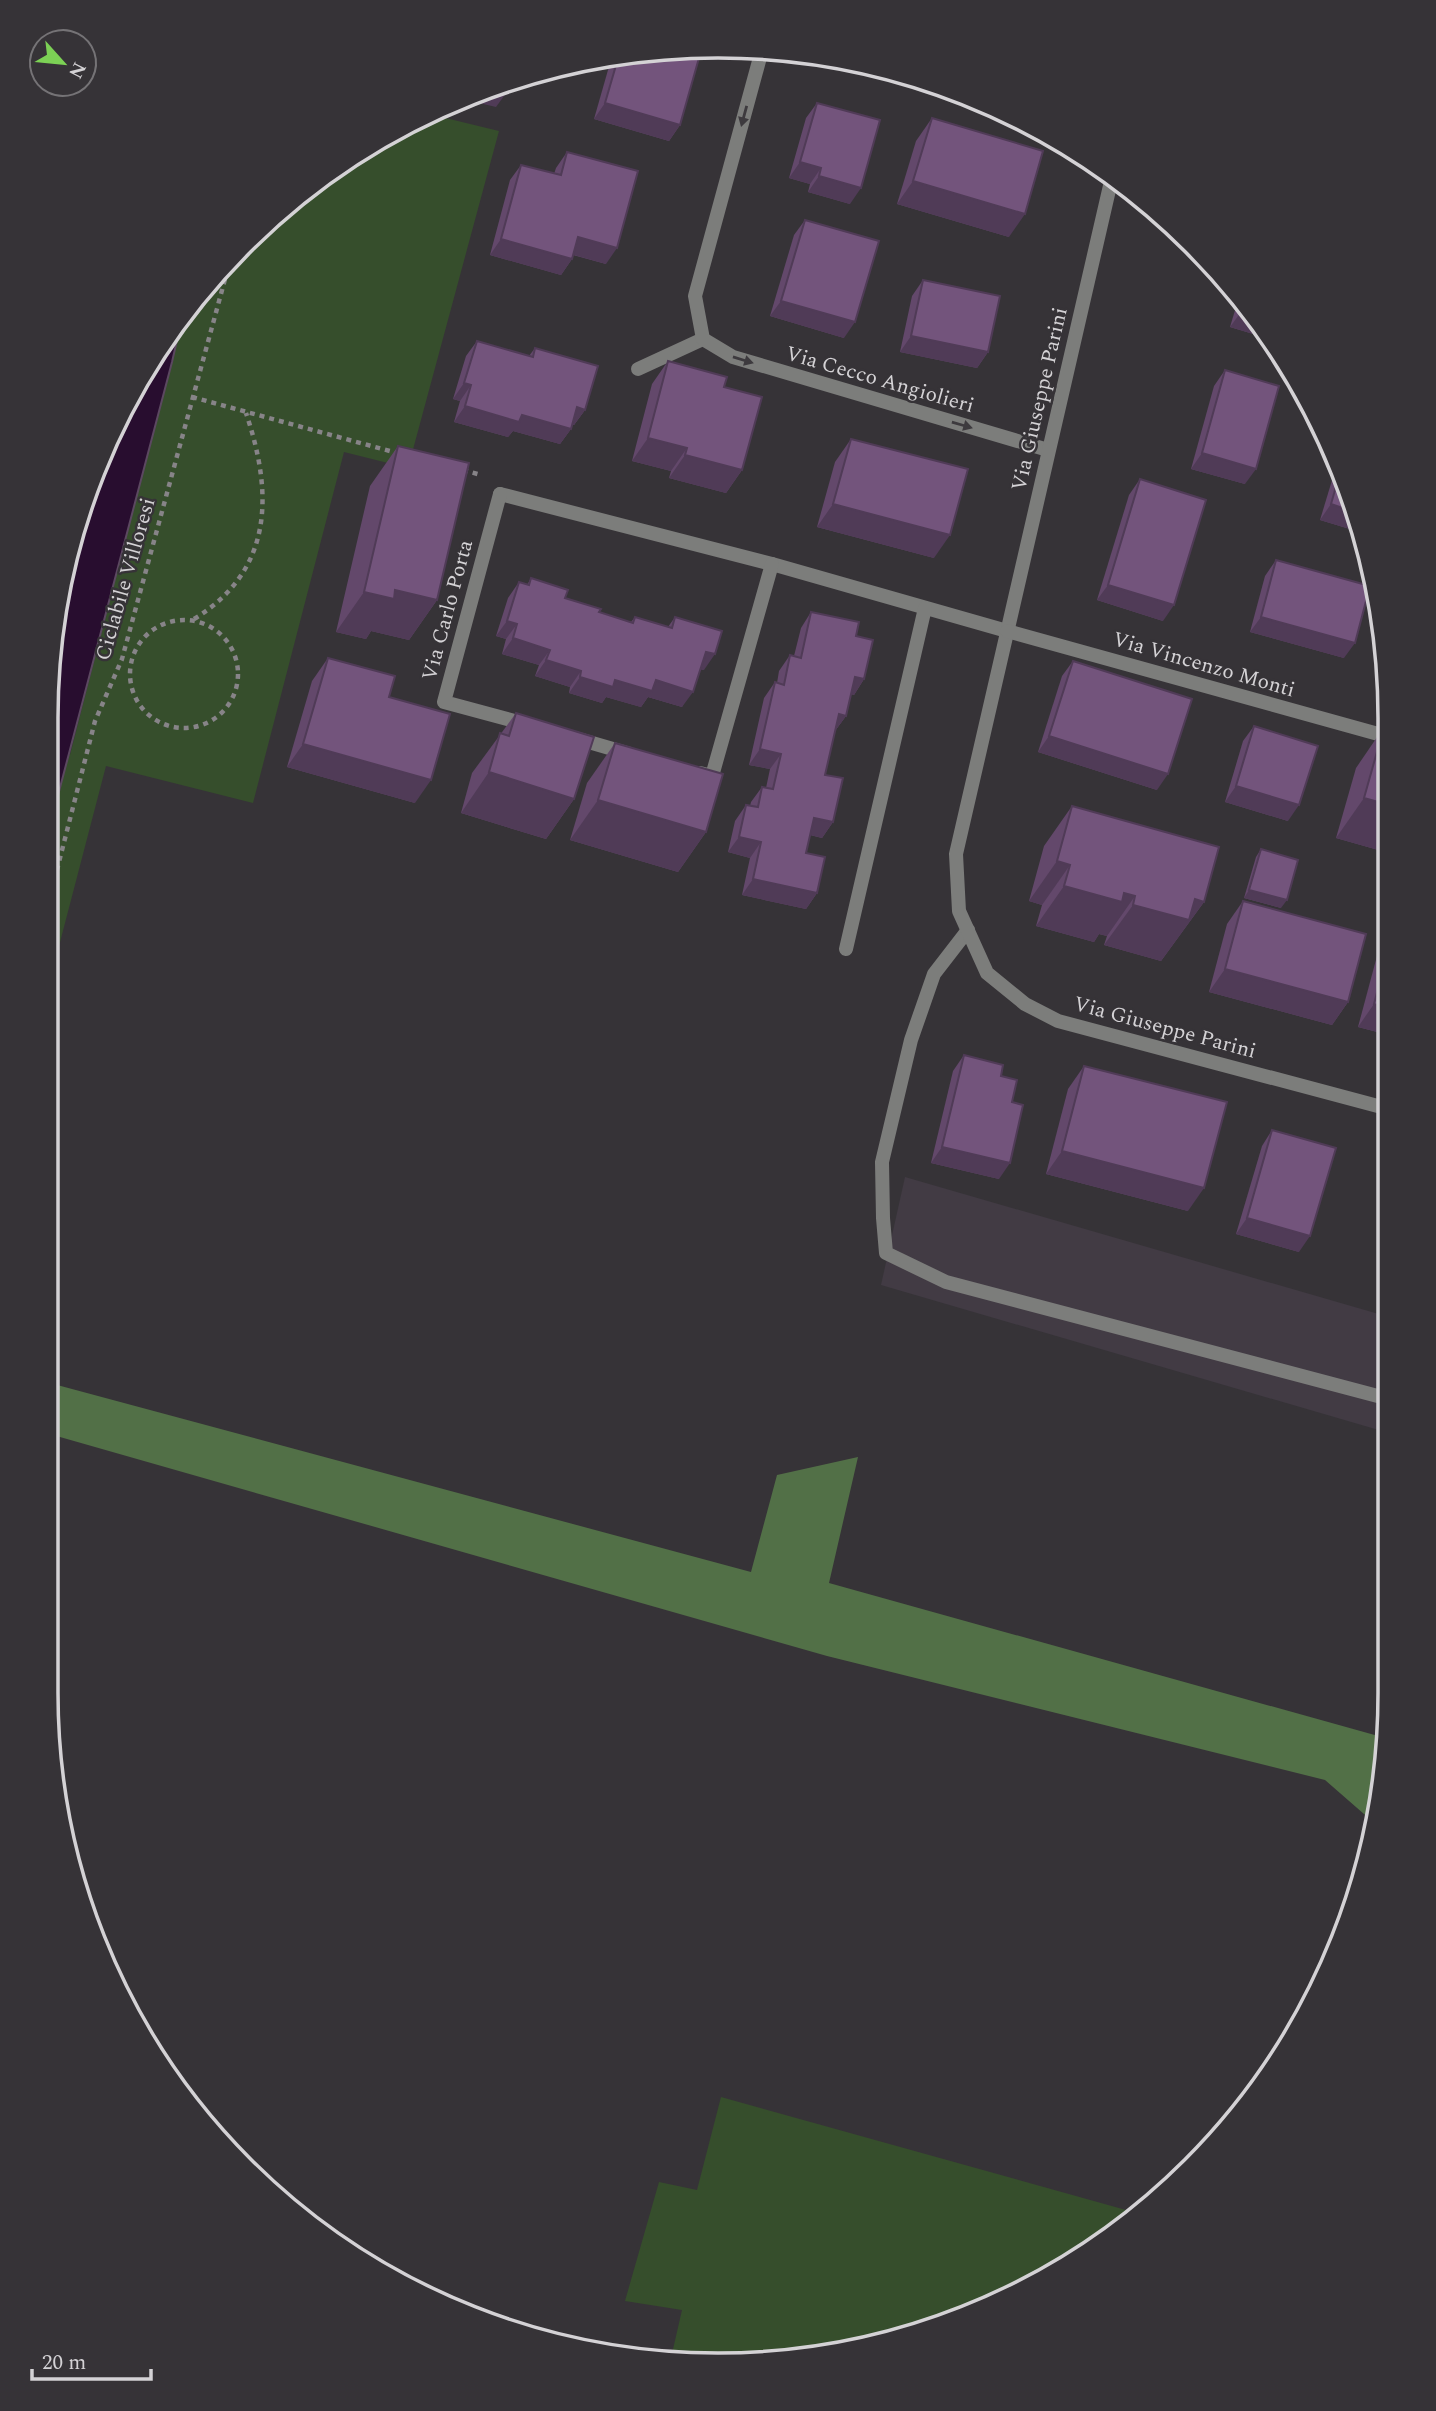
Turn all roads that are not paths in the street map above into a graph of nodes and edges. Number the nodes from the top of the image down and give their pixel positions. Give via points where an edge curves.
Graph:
1 (760, 59) edge
2 (1110, 187) edge
3 (703, 339) junction
4 (638, 369) dead end
5 (1048, 450) junction
6 (772, 564) junction
7 (925, 608) junction
8 (1007, 631) junction
9 (538, 728) edge
10 (1378, 734) edge
11 (565, 736) edge
12 (645, 758) edge
13 (685, 769) edge
14 (968, 930) junction
15 (846, 949) dead end
16 (1378, 1107) edge
17 (1378, 1396) edge

1 -> 3 street via 695,296
2 - 5 street, Via Giuseppe Parini
3 - 4 street
3 -> 5 street, Via Cecco Angiolieri via 733,357
5 - 8 street, Via Giuseppe Parini
6 - 7 street
6 - 9 street, Via Carlo Porta via 500,494 444,702
6 - 13 street via 712,776
7 - 8 street
7 - 15 street
8 - 10 street, Via Vincenzo Monti
8 - 14 street, Via Giuseppe Parini via 956,854 959,911
11 - 12 street
14 - 16 street, Via Giuseppe Parini via 987,973 1025,1004 1058,1021
14 - 17 street via 934,974 911,1040 882,1162 886,1253 946,1282

